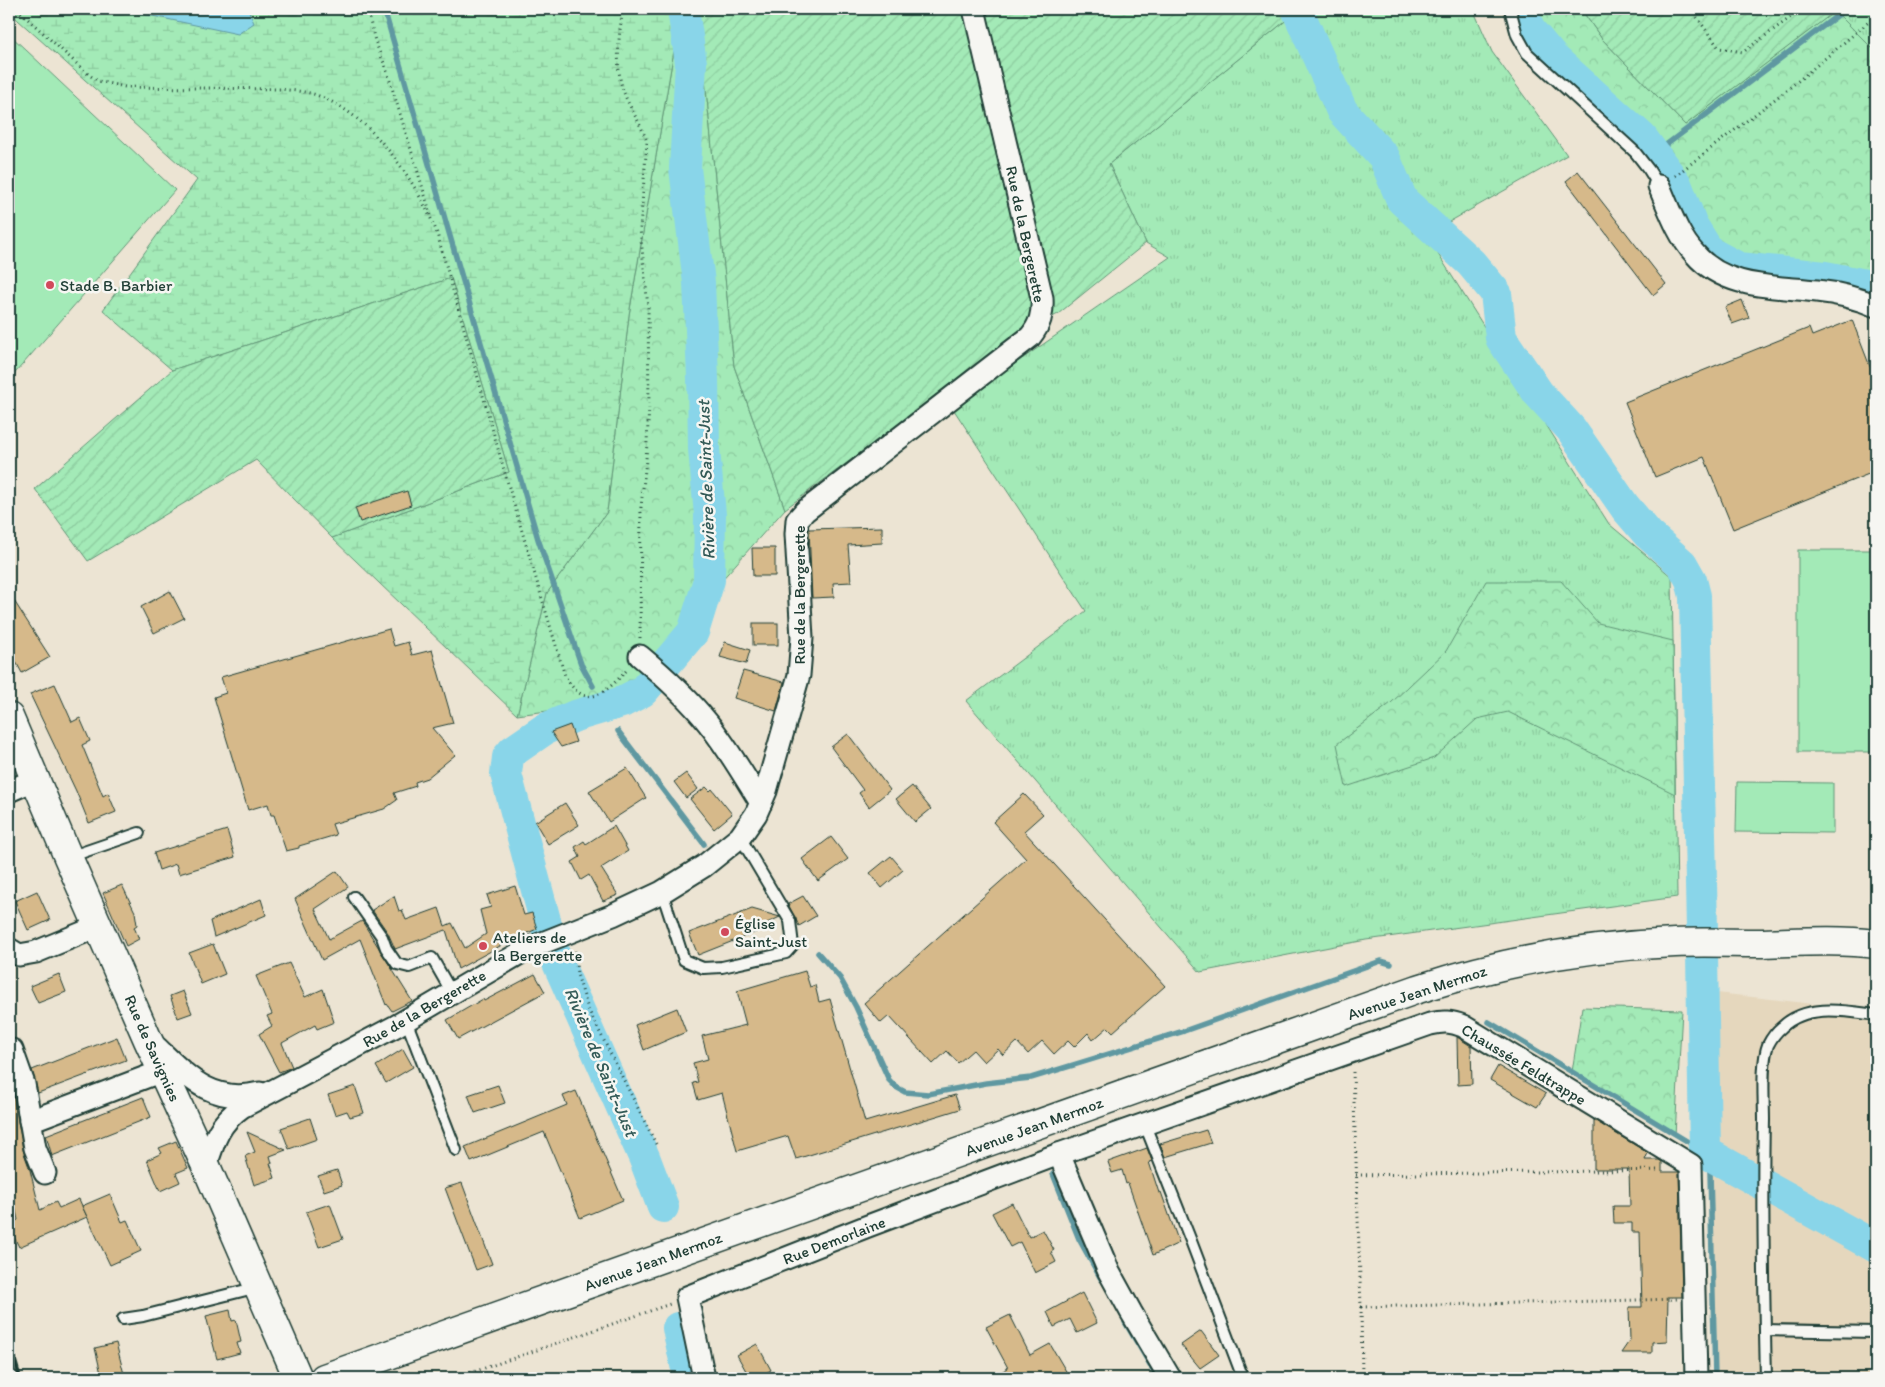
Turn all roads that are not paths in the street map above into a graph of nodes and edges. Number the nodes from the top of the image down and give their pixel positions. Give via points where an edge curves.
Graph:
1 (974, 9) edge
2 (1510, 9) edge
3 (1659, 186) joint
4 (1876, 306) edge
5 (652, 666) road end
6 (9, 717) edge
7 (34, 780) junction
8 (9, 791) edge
9 (761, 803) junction
10 (139, 832) dead end
11 (740, 836) junction
12 (68, 857) junction
13 (662, 892) junction
14 (354, 897) dead end
15 (99, 926) junction
16 (1760, 943) junction
17 (1876, 944) edge
18 (9, 949) edge
19 (1876, 954) edge
20 (452, 993) junction
21 (1876, 1015) edge
22 (406, 1020) junction
23 (148, 1040) junction
24 (12, 1050) dead end
25 (162, 1071) junction
26 (287, 1084) junction
27 (30, 1121) junction
28 (1145, 1125) junction
29 (456, 1150) dead end
30 (1059, 1154) junction
31 (206, 1166) junction
32 (45, 1173) dead end
33 (258, 1286) junction
34 (123, 1318) dead end
35 (1765, 1330) junction
36 (1876, 1332) edge
37 (329, 1376) edge
38 (298, 1378) edge
39 (704, 1378) edge
40 (1170, 1378) edge
41 (1243, 1378) edge
42 (1696, 1378) edge
43 (1766, 1378) edge

1 - 9 street, Rue de la Bergerette via 1042,298 1039,325 1030,338 804,510 797,520 802,653 799,675
2 - 3 lane via 1517,35 1527,53 1626,143 1644,162
3 - 4 street via 1688,246 1701,261 1723,276 1750,284 1832,293
5 - 9 street via 708,723
6 - 7 main road, Rue de Savignies
7 - 8 street
7 - 12 main road, Rue de Savignies
9 - 11 street, Rue de la Bergerette
10 - 12 lane
11 - 13 street, Rue de la Bergerette via 704,866
11 - 13 lane via 790,921 793,945 786,953 722,968 703,968 684,960
12 - 15 main road, Rue de Savignies
13 - 20 street, Rue de la Bergerette via 537,945
14 - 20 lane via 382,937 393,960 409,967 432,958
15 - 18 street via 36,952 19,955
15 - 23 main road, Rue de Savignies
16 - 17 main road, Avenue Jean Mermoz via 1831,941
16 - 19 main road, Avenue Jean Mermoz
16 - 37 main road, Avenue Jean Mermoz via 1674,943 1609,948 1513,963 1442,981
20 - 22 street, Rue de la Bergerette
21 - 35 lane via 1837,1010 1816,1012 1787,1022 1768,1045 1763,1169
22 - 26 street, Rue de la Bergerette
22 - 29 lane
23 - 25 main road, Rue de Savignies
23 - 26 street, Rue de la Bergerette via 190,1078 216,1093 255,1094
24 - 27 street via 24,1084
25 - 27 street
25 - 31 main road, Rue de Savignies
26 - 31 street, Rue de la Bergerette via 231,1115 217,1135
27 - 32 street via 35,1148
28 - 30 street, Chaussée Feldtrappe
28 - 41 lane
28 - 42 street, Chaussée Feldtrappe via 1430,1024 1456,1023 1691,1165
30 - 39 street, Rue Demorlaine via 687,1298
30 - 40 street via 1109,1272
31 - 33 main road, Rue de Savignies
33 - 34 lane via 143,1316
33 - 38 main road, Rue de Savignies
35 - 36 lane
35 - 43 lane

